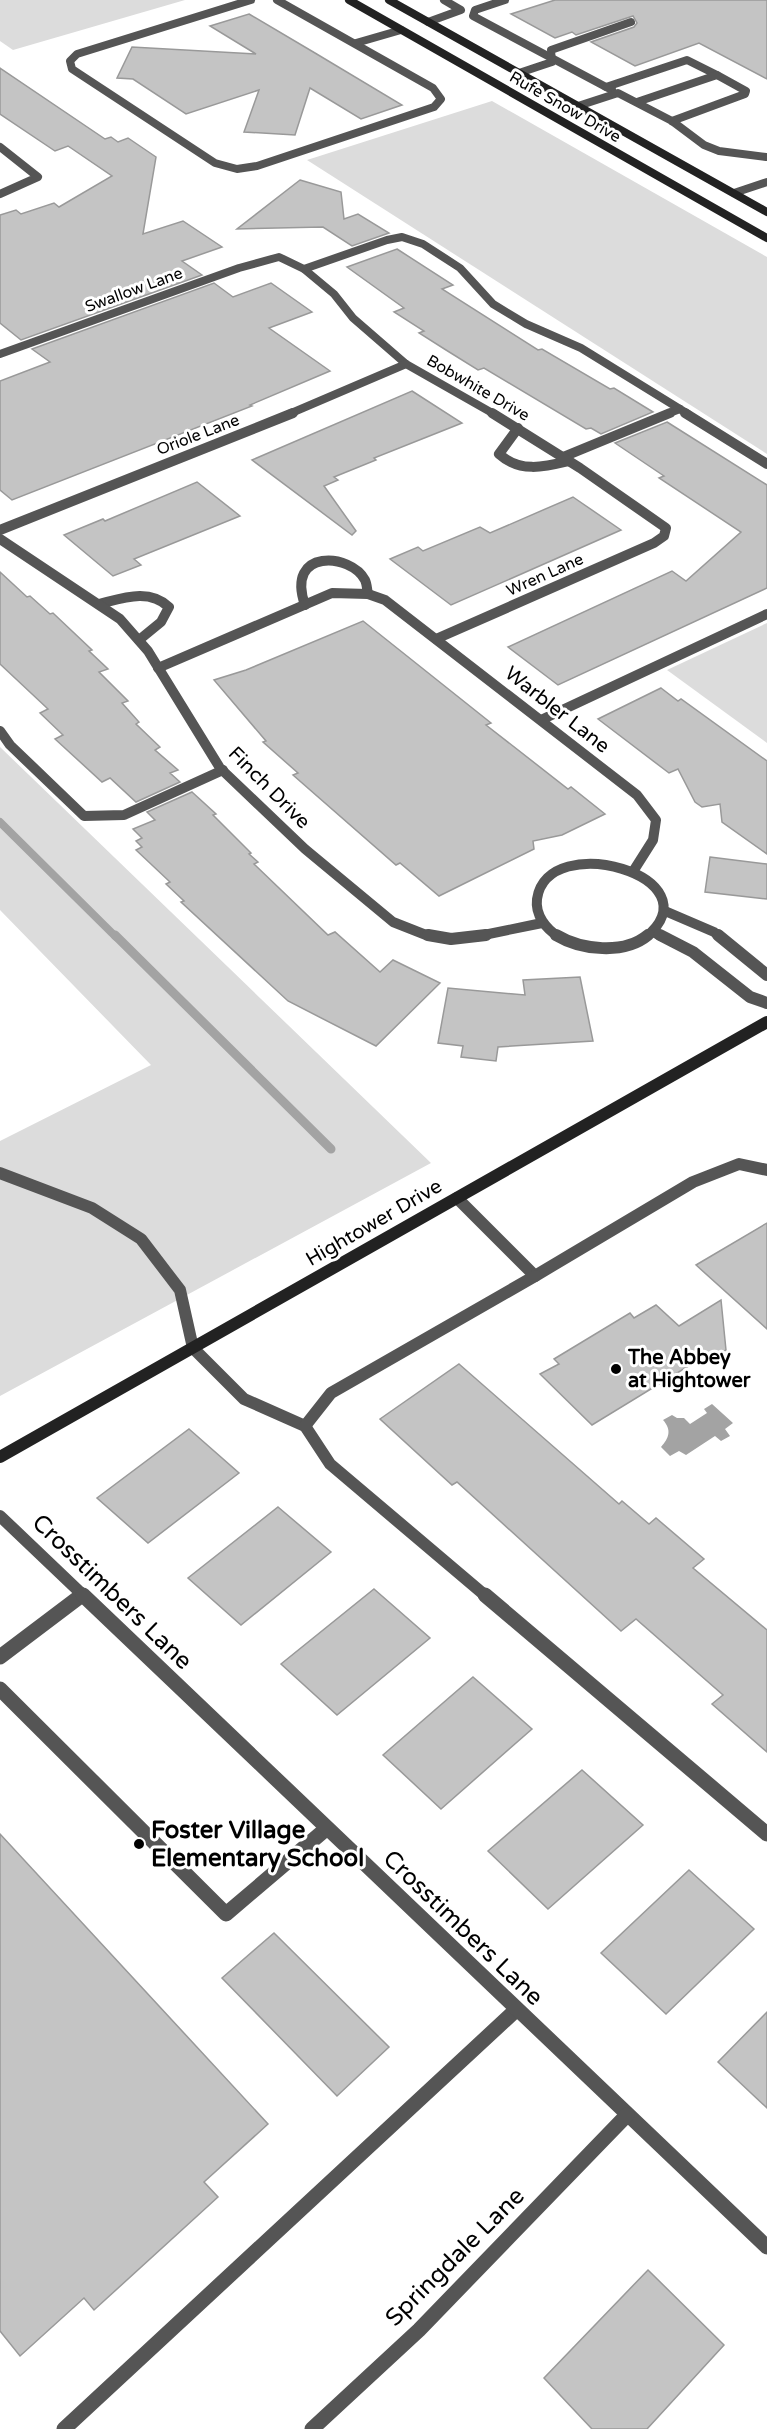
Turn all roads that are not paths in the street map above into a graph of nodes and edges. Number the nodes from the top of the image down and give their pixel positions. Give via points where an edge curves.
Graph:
1 (251, 0) edge
2 (277, 0) edge
3 (349, 0) edge
4 (389, 0) edge
5 (444, 0) edge
6 (505, 0) edge
7 (428, 22) junction
8 (630, 22) dead end
9 (401, 30) junction
10 (356, 43) junction
11 (552, 58) junction
12 (519, 74) junction
13 (717, 75) junction
14 (606, 87) junction
15 (618, 93) junction
16 (637, 102) junction
17 (578, 106) junction
18 (672, 121) junction
19 (0, 147) edge
20 (766, 157) edge
21 (767, 182) edge
22 (734, 193) junction
23 (0, 194) edge
24 (767, 212) edge
25 (767, 238) edge
26 (279, 257) joint
27 (304, 269) junction
28 (0, 354) edge
29 (406, 364) junction
30 (680, 409) junction
31 (519, 428) junction
32 (566, 459) junction
33 (767, 464) edge
34 (0, 530) edge
35 (664, 536) joint
36 (0, 539) edge
37 (368, 594) junction
38 (99, 604) junction
39 (305, 605) junction
40 (767, 614) edge
41 (436, 639) junction
42 (139, 640) junction
43 (158, 668) junction
44 (541, 720) junction
45 (0, 731) edge
46 (223, 770) junction
47 (634, 870) junction
48 (665, 911) junction
49 (542, 923) junction
50 (653, 932) junction
51 (767, 975) edge
52 (767, 1003) edge
53 (767, 1022) edge
54 (767, 1170) edge
55 (0, 1173) edge
56 (457, 1198) junction
57 (534, 1276) junction
58 (193, 1348) junction
59 (305, 1426) junction
60 (0, 1457) edge
61 (0, 1516) edge
62 (82, 1595) junction
63 (0, 1657) edge
64 (0, 1689) edge
65 (326, 1829) junction
66 (767, 1834) edge
67 (516, 2010) junction
68 (627, 2115) junction
69 (767, 2247) edge
70 (64, 2429) edge
71 (312, 2429) edge

1 - 10 street via 76,54 70,61 72,69 215,163 237,170 434,107 441,99 433,88
2 - 10 street
3 - 9 main road, Rufe Snow Drive
4 - 7 main road, Rufe Snow Drive
5 - 7 street via 461,10
6 - 11 street via 474,10 473,16
7 - 12 main road, Rufe Snow Drive
8 - 11 street via 551,50
9 - 10 street
9 - 25 main road, Rufe Snow Drive
11 - 12 street via 552,62
11 - 14 street
12 - 17 main road, Rufe Snow Drive
13 - 14 street via 687,60
13 - 16 street
13 - 18 street via 746,91 745,94
14 - 15 street
15 - 16 street
15 - 17 street
16 - 18 street
17 - 22 main road, Rufe Snow Drive
18 - 20 street via 704,145 719,151
19 - 23 street via 38,177
21 - 22 street
22 - 24 main road, Rufe Snow Drive
26 - 27 street, Bobwhite Drive
26 - 28 street, Swallow Lane
27 - 29 street, Bobwhite Drive
27 - 30 street via 387,240 412,239 460,268 493,304 526,324 581,348
29 - 31 street, Bobwhite Drive
29 - 34 street, Oriole Lane
30 - 32 street
30 - 33 street
31 - 32 street, Bobwhite Drive
31 - 32 street via 499,454 505,460 537,468
32 - 35 street, Bobwhite Drive via 666,528
35 - 41 street, Wren Lane
36 - 38 street, Finch Drive
37 - 39 street via 332,593
37 - 39 street via 365,579 356,570 333,560 321,561 310,565 302,575 299,585
37 - 41 street, Warbler Lane via 386,600
38 - 42 street, Finch Drive
38 - 42 street via 147,596 166,602 168,613
39 - 43 street
40 - 44 street
41 - 44 street, Warbler Lane
42 - 43 street, Finch Drive
43 - 46 street, Finch Drive
44 - 47 street, Warbler Lane via 637,795 656,820 653,840
45 - 46 street via 84,816 124,815
46 - 49 street, Finch Drive via 304,849 393,922 426,935 450,939
47 - 48 street via 652,881 663,895
47 - 49 street via 588,863 566,868 549,878 538,892 536,908
48 - 50 street
48 - 51 street via 714,932
49 - 50 street via 566,940 597,948 621,947
50 - 52 street via 693,952 750,997
53 - 56 main road, Hightower Drive
54 - 57 street via 739,1164 693,1182
55 - 58 street via 92,1208 141,1239 180,1290
56 - 57 street
56 - 58 main road, Hightower Drive
57 - 59 street via 331,1394
58 - 59 street via 244,1399
58 - 60 main road, Hightower Drive
59 - 66 street via 330,1464
61 - 62 street, Crosstimbers Lane
62 - 63 street
62 - 65 street, Crosstimbers Lane
64 - 65 street via 226,1914
65 - 67 street, Crosstimbers Lane
67 - 68 street, Crosstimbers Lane
67 - 70 street
68 - 69 street, Crosstimbers Lane
68 - 71 street, Springdale Lane via 419,2330

